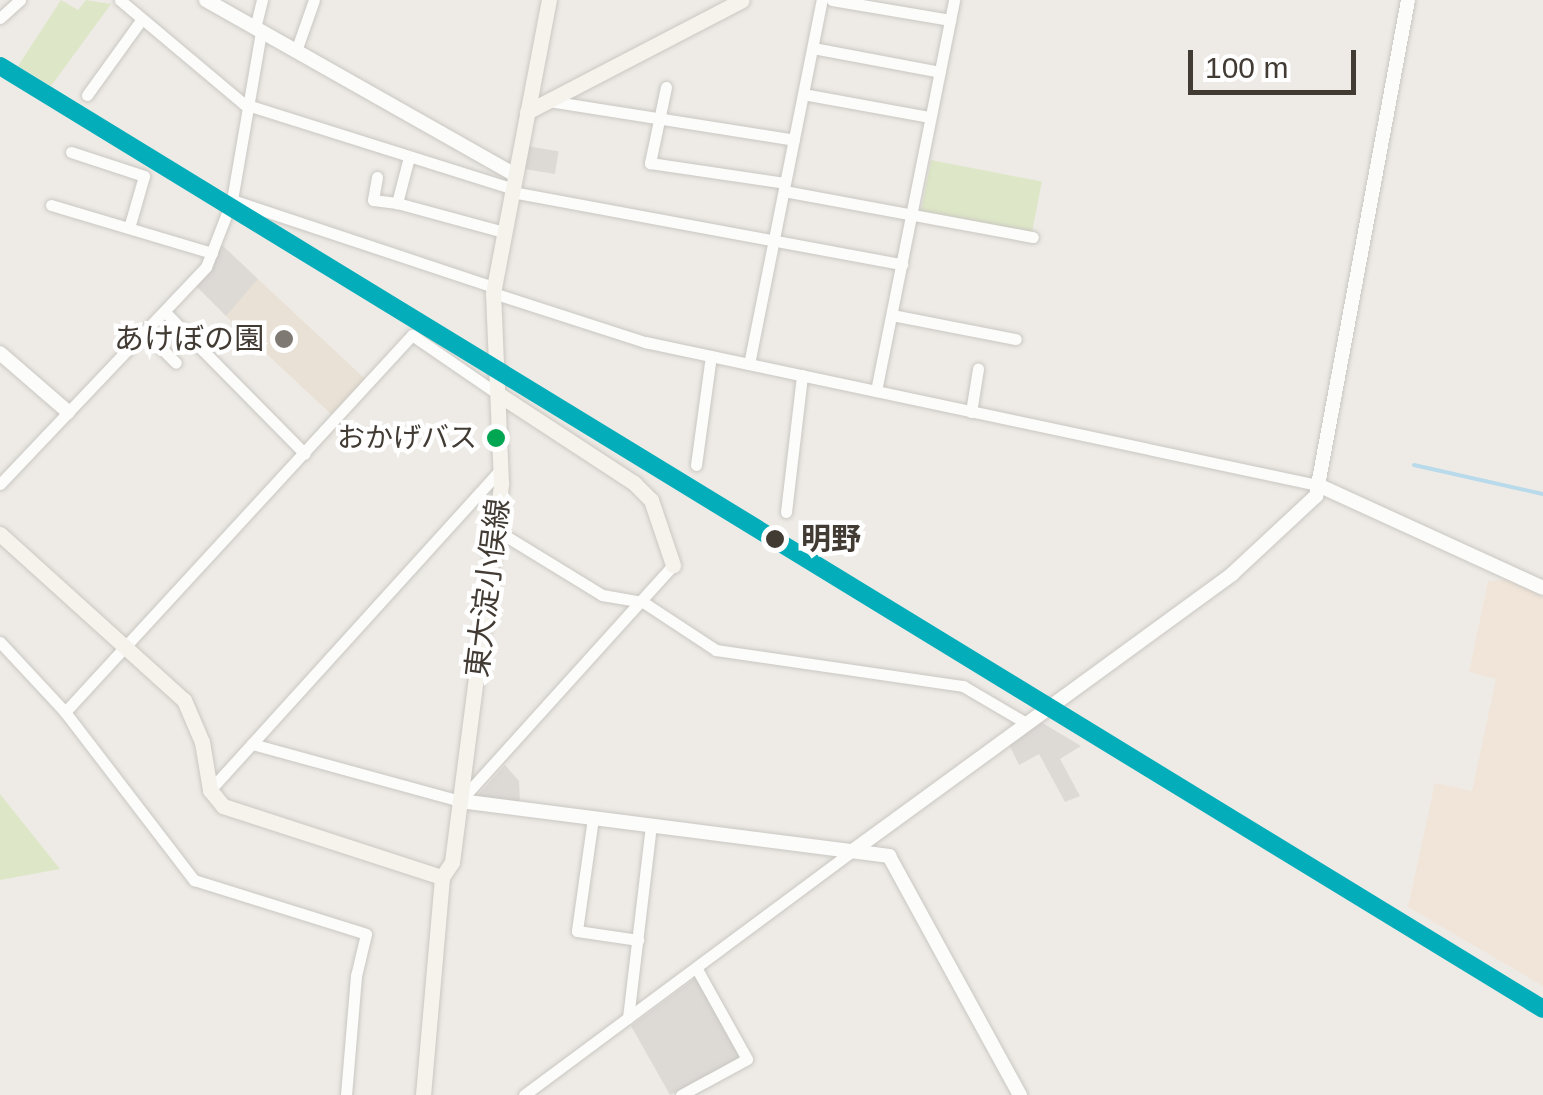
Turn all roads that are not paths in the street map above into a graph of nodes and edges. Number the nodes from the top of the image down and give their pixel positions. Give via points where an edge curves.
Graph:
1 (20, 0) edge
2 (120, 0) edge
3 (207, 0) edge
4 (262, 0) edge
5 (314, 0) edge
6 (549, 0) edge
7 (742, 0) edge
8 (822, 0) edge
9 (832, 0) edge
10 (954, 0) edge
11 (1408, 0) edge
12 (0, 18) edge
13 (142, 20) junction
14 (950, 20) junction
15 (258, 30) junction
16 (812, 48) junction
17 (296, 51) junction
18 (940, 72) junction
19 (666, 86) dead end
20 (803, 94) junction
21 (87, 95) dead end
22 (549, 100) junction
23 (244, 104) junction
24 (527, 112) junction
25 (930, 116) junction
26 (659, 120) junction
27 (794, 140) junction
28 (71, 152) dead end
29 (409, 157) junction
30 (377, 178) dead end
31 (513, 185) junction
32 (784, 187) junction
33 (232, 200) junction
34 (397, 202) junction
35 (50, 205) dead end
36 (912, 214) junction
37 (129, 228) junction
38 (504, 232) junction
39 (1033, 236) dead end
40 (774, 240) junction
41 (212, 253) junction
42 (902, 264) junction
43 (493, 290) junction
44 (166, 312) junction
45 (892, 315) junction
46 (146, 333) junction
47 (1016, 338) dead end
48 (0, 353) edge
49 (711, 356) junction
50 (176, 363) dead end
51 (749, 364) junction
52 (978, 369) dead end
53 (802, 376) junction
54 (876, 392) junction
55 (498, 394) junction
56 (68, 412) junction
57 (970, 412) junction
58 (305, 454) junction
59 (696, 465) dead end
60 (501, 469) junction
61 (0, 484) edge
62 (1318, 486) junction
63 (786, 512) dead end
64 (496, 530) junction
65 (0, 534) edge
66 (673, 564) joint
67 (1543, 588) edge
68 (642, 602) junction
69 (0, 642) edge
70 (128, 649) junction
71 (65, 712) junction
72 (1026, 724) junction
73 (252, 744) junction
74 (210, 790) junction
75 (460, 801) junction
76 (593, 818) junction
77 (652, 825) junction
78 (854, 850) junction
79 (442, 877) junction
80 (638, 940) junction
81 (697, 968) junction
82 (628, 1018) junction
83 (346, 1095) edge
84 (423, 1095) edge
85 (524, 1095) edge
86 (681, 1095) edge
87 (1020, 1095) edge

1 - 12 street
2 - 13 street
3 - 15 street
4 - 15 street
5 - 17 street
6 - 24 main road, 東大淀小俣線
7 - 22 main road
8 - 16 street
9 - 14 street
10 - 14 street
11 - 62 street
13 - 21 street
13 - 23 street
14 - 18 street
15 - 17 street
15 - 23 street
16 - 18 street
16 - 20 street
17 - 31 street
18 - 25 street
19 - 26 street
20 - 25 street
20 - 27 street
22 - 24 main road
22 - 26 street
23 - 29 street
23 - 33 street
24 - 31 main road, 東大淀小俣線
25 - 36 street
26 - 27 street
26 - 32 street via 650,163
27 - 32 street
28 - 37 street via 144,176
29 - 31 street
29 - 34 street
30 - 34 street via 373,200
31 - 38 main road, 東大淀小俣線
31 - 40 street
32 - 36 street
32 - 40 street
33 - 41 street
33 - 43 street
34 - 38 street
35 - 37 street
36 - 39 street
36 - 42 street
37 - 41 street
38 - 43 main road, 東大淀小俣線
40 - 42 street
40 - 51 street
41 - 44 street
42 - 45 street
43 - 49 street
43 - 55 main road, 東大淀小俣線
44 - 46 street
44 - 58 street
45 - 47 street
45 - 54 street
46 - 50 street
46 - 56 street
48 - 56 street
49 - 51 street
49 - 59 street
51 - 53 street
52 - 57 street
53 - 54 street
53 - 63 street
54 - 57 street
55 - 58 street via 412,335
55 - 60 main road, 東大淀小俣線
55 - 66 main road via 651,500
56 - 61 street
57 - 62 street
58 - 70 street
60 - 64 main road, 東大淀小俣線
60 - 73 street
62 - 67 street
62 - 72 street via 1316,496 1232,574
64 - 68 street via 602,595
64 - 75 main road, 東大淀小俣線
65 - 70 main road
66 - 68 street
68 - 72 street via 729,654 963,686
68 - 75 street
69 - 71 street
70 - 71 street
70 - 74 main road via 194,717
71 - 83 street via 194,880 366,934
72 - 78 street
73 - 74 street
73 - 75 street
74 - 79 main road via 234,813
75 - 76 street
75 - 79 main road, 東大淀小俣線 via 452,862
76 - 77 street
76 - 80 street via 578,931
77 - 78 street
77 - 80 street
78 - 81 street
78 - 87 street via 888,856 901,872
79 - 84 main road, 東大淀小俣線
80 - 82 street
81 - 82 street
81 - 86 street via 747,1059
82 - 85 street

